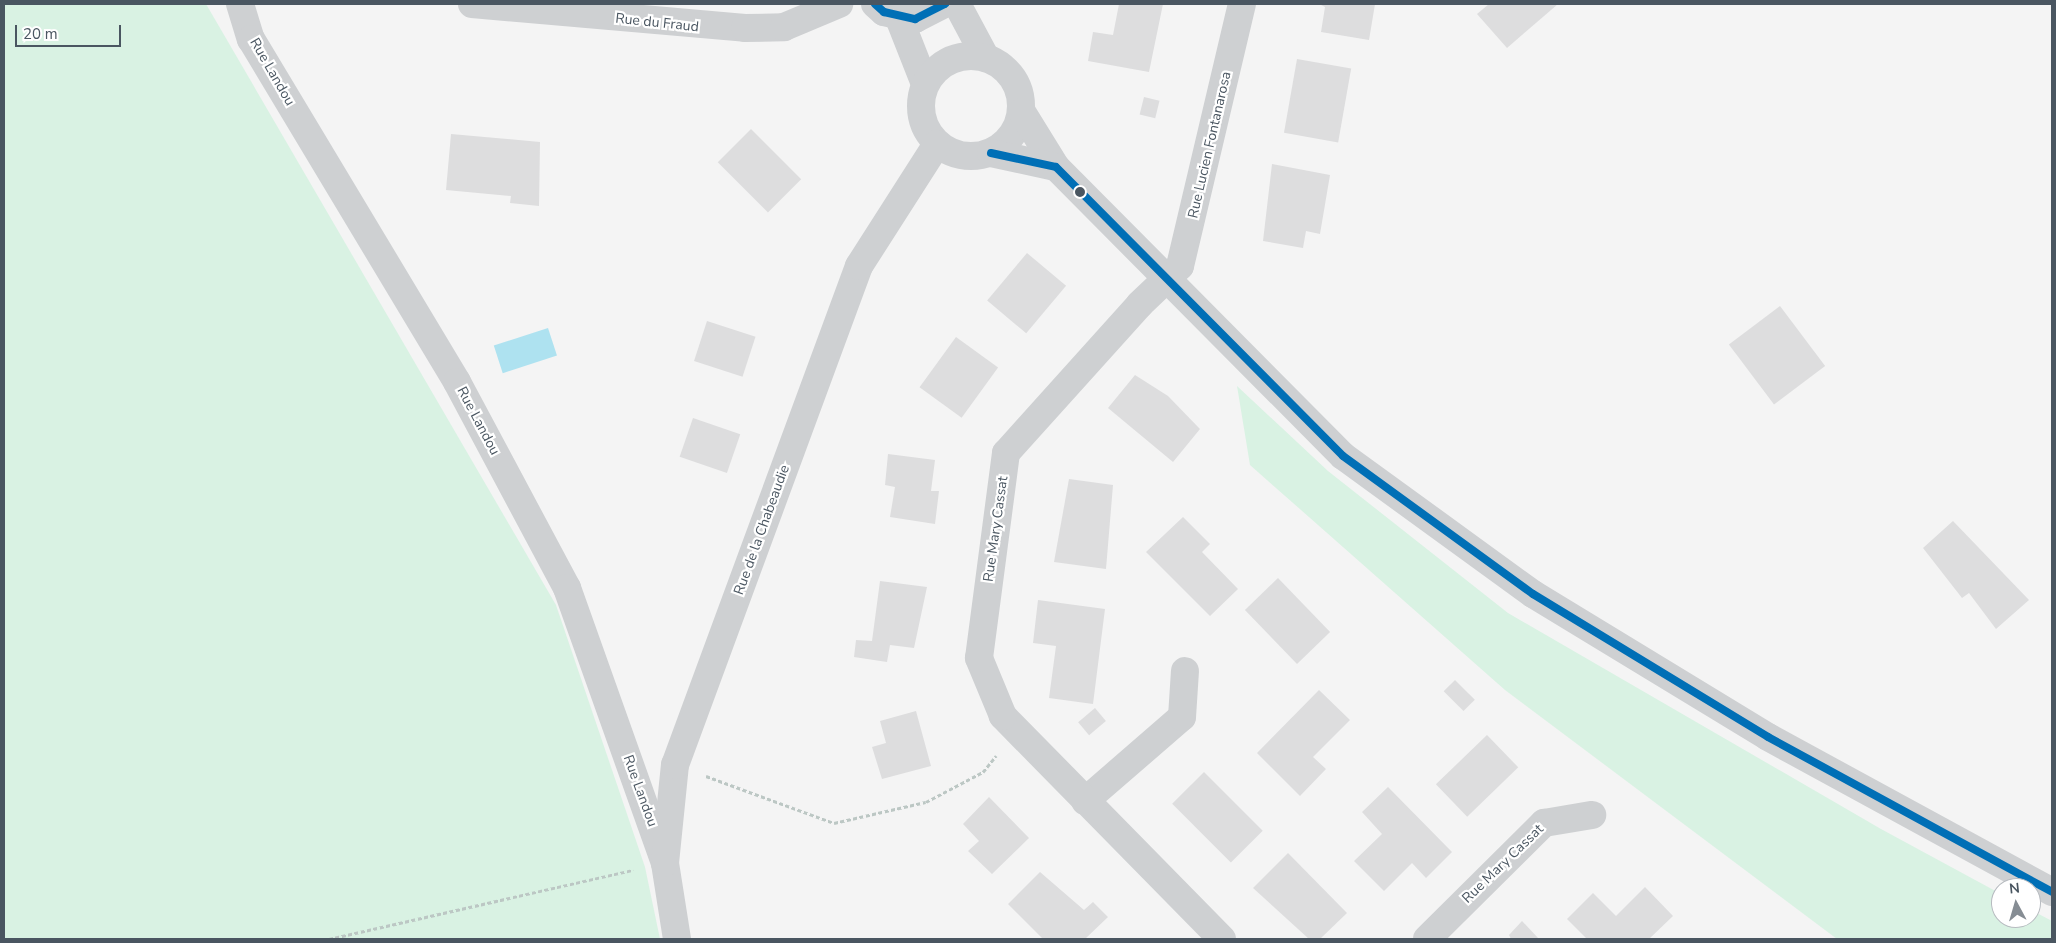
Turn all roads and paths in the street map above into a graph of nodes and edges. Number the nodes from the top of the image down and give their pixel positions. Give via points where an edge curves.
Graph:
1 (240, 4) edge
2 (472, 4) edge
3 (839, 4) edge
4 (875, 4) edge
5 (945, 4) edge
6 (957, 4) edge
7 (1242, 4) edge
8 (899, 18) junction
9 (986, 58) junction
10 (925, 84) junction
11 (1022, 112) junction
12 (937, 144) junction
13 (990, 153) junction
14 (1056, 167) junction
15 (1165, 280) junction
16 (1185, 671) dead end
17 (1016, 730) junction
18 (675, 764) junction
19 (1085, 801) junction
20 (1592, 815) dead end
21 (665, 863) junction
22 (2052, 892) edge
23 (328, 939) edge
24 (677, 939) edge
25 (1222, 939) edge
26 (1427, 939) edge

1 - 21 street, Rue Landou via 251,38 457,382 567,588
2 - 3 street, Rue du Fraud via 737,28 784,27
4 - 8 street
5 - 8 street via 930,15
6 - 9 street
7 - 15 street, Rue Lucien Fontanarosa via 1186,252
8 - 10 street
9 - 10 street via 951,60
9 - 11 street via 1014,78
10 - 12 street via 921,116
11 - 13 street via 1015,132
11 - 14 street
12 - 13 street via 962,156
12 - 18 street, Rue de la Chabeaudie via 859,266
13 - 14 street
14 - 15 street
15 - 17 street, Rue Mary Cassat via 1006,453 979,658 1003,716
15 - 22 street via 1343,456 1533,594 1768,737
16 - 19 street via 1182,716
17 - 18 path via 983,772 926,802 834,823
17 - 19 street, Rue Mary Cassat
18 - 21 street, Rue de la Chabeaudie
19 - 25 street, Rue Mary Cassat
20 - 26 street, Rue Mary Cassat via 1544,823
21 - 23 path
21 - 24 street, Rue de la Chabeaudie

